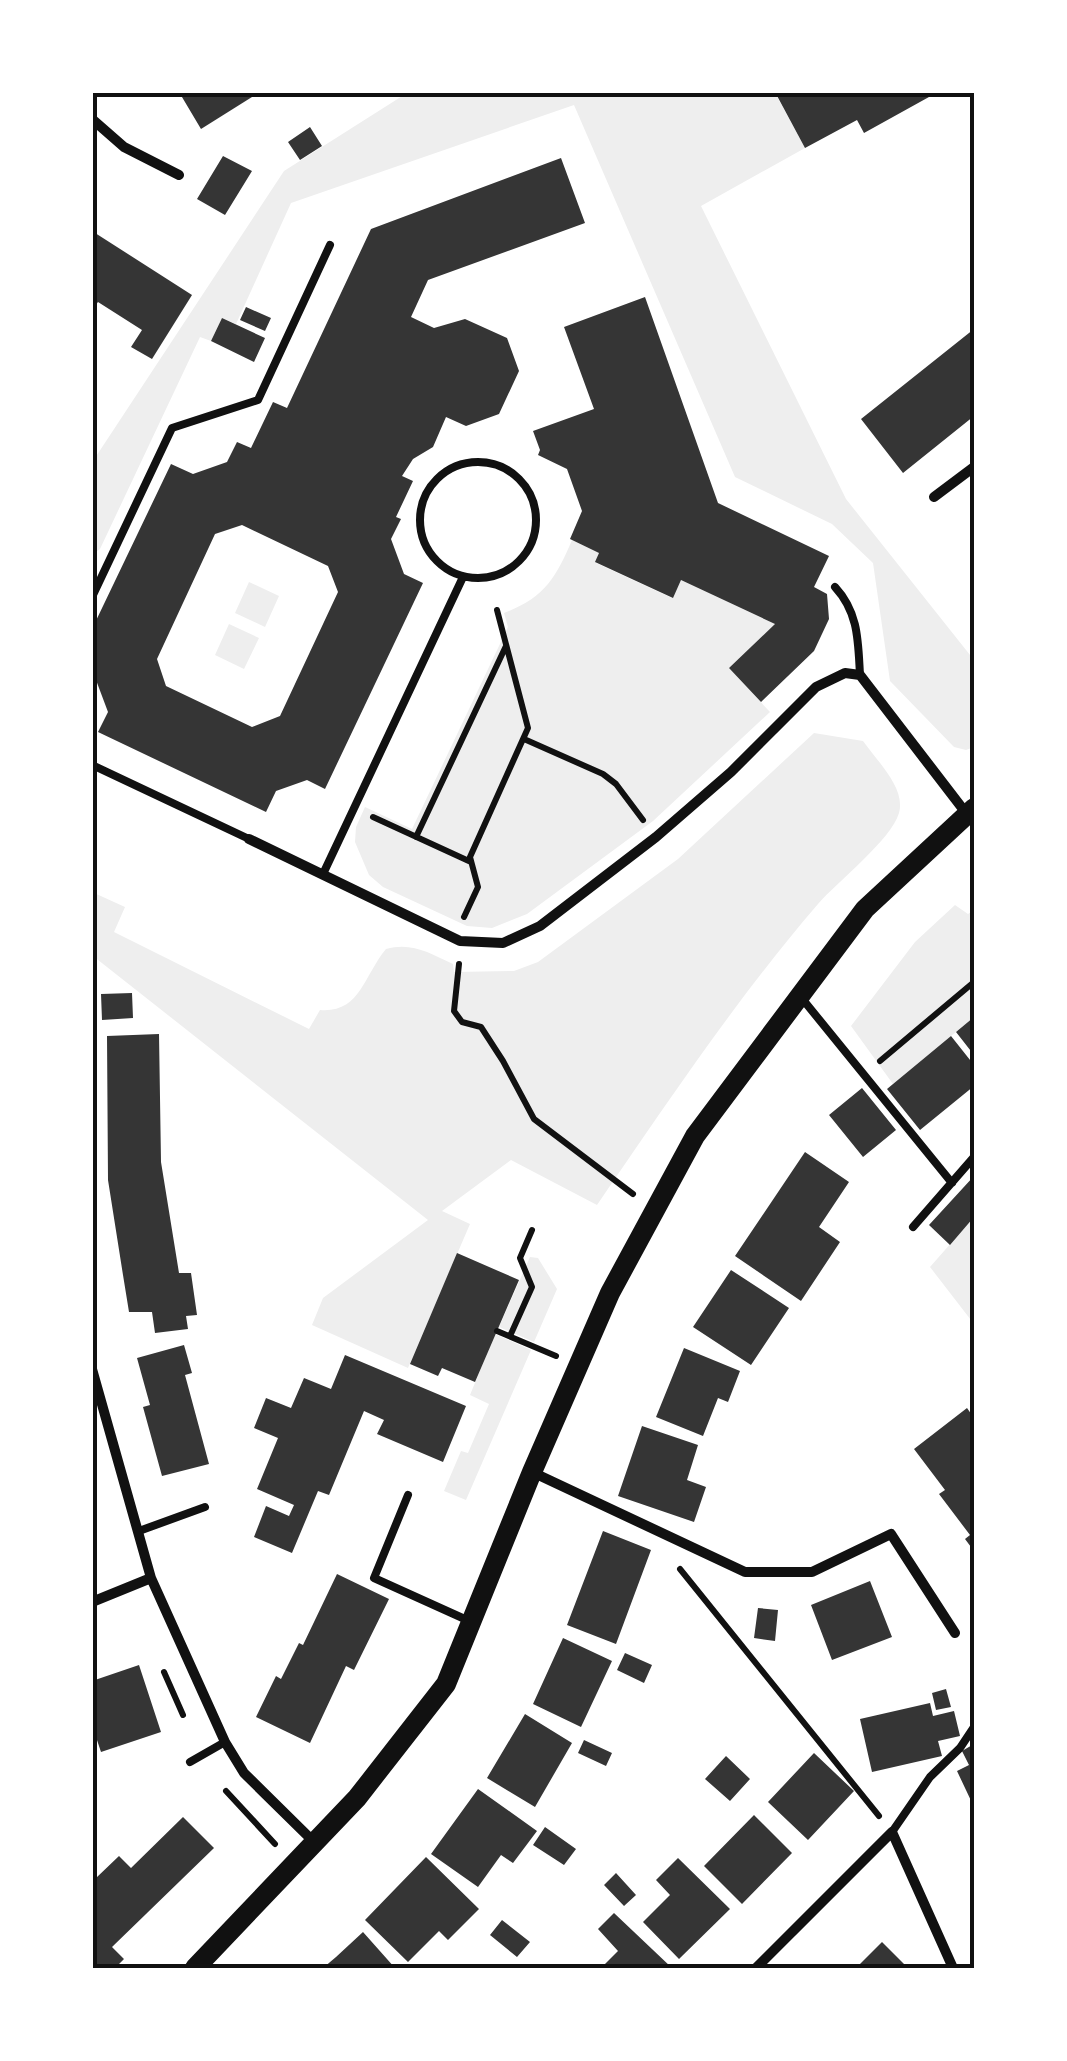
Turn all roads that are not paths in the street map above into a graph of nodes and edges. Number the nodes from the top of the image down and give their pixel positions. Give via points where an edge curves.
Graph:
1 (92, 119) edge
2 (179, 175) dead end
3 (330, 245) dead end
4 (974, 467) edge
5 (934, 497) dead end
6 (462, 577) junction
7 (836, 587) dead end
8 (92, 597) edge
9 (860, 675) junction
10 (92, 765) edge
11 (971, 811) edge
12 (249, 839) joint
13 (323, 874) junction
14 (800, 996) junction
15 (974, 1157) edge
16 (952, 1183) junction
17 (913, 1227) dead end
18 (92, 1368) edge
19 (532, 1472) junction
20 (408, 1495) dead end
21 (206, 1506) dead end
22 (138, 1531) junction
23 (151, 1578) junction
24 (92, 1602) edge
25 (471, 1622) junction
26 (955, 1633) dead end
27 (974, 1726) edge
28 (224, 1742) junction
29 (190, 1762) dead end
30 (892, 1832) junction
31 (314, 1842) junction
32 (195, 1968) edge
33 (756, 1968) edge
34 (953, 1968) edge

1 - 2 street via 124,147
3 - 8 lane via 258,400 172,428
4 - 5 street
6 - 6 lane via 507,571 534,536 529,491 493,464 470,462 449,470 422,505 420,528 428,550
6 - 13 lane
7 - 9 lane via 854,616
9 - 11 street
9 - 13 street via 845,673 816,687 656,837 540,926 502,943 460,941
10 - 12 lane
11 - 14 main road via 872,901
12 - 13 street
14 - 16 lane
14 - 19 main road via 695,1136 610,1292
15 - 16 lane
16 - 17 lane
18 - 22 street
19 - 25 main road
19 - 26 street via 745,1572 812,1572 891,1534
20 - 25 lane via 374,1578
21 - 22 lane
22 - 23 street
23 - 24 street
23 - 28 street
25 - 31 main road via 446,1684
27 - 30 lane
28 - 29 lane
28 - 31 street via 244,1772
30 - 33 street
30 - 34 street
31 - 32 main road

